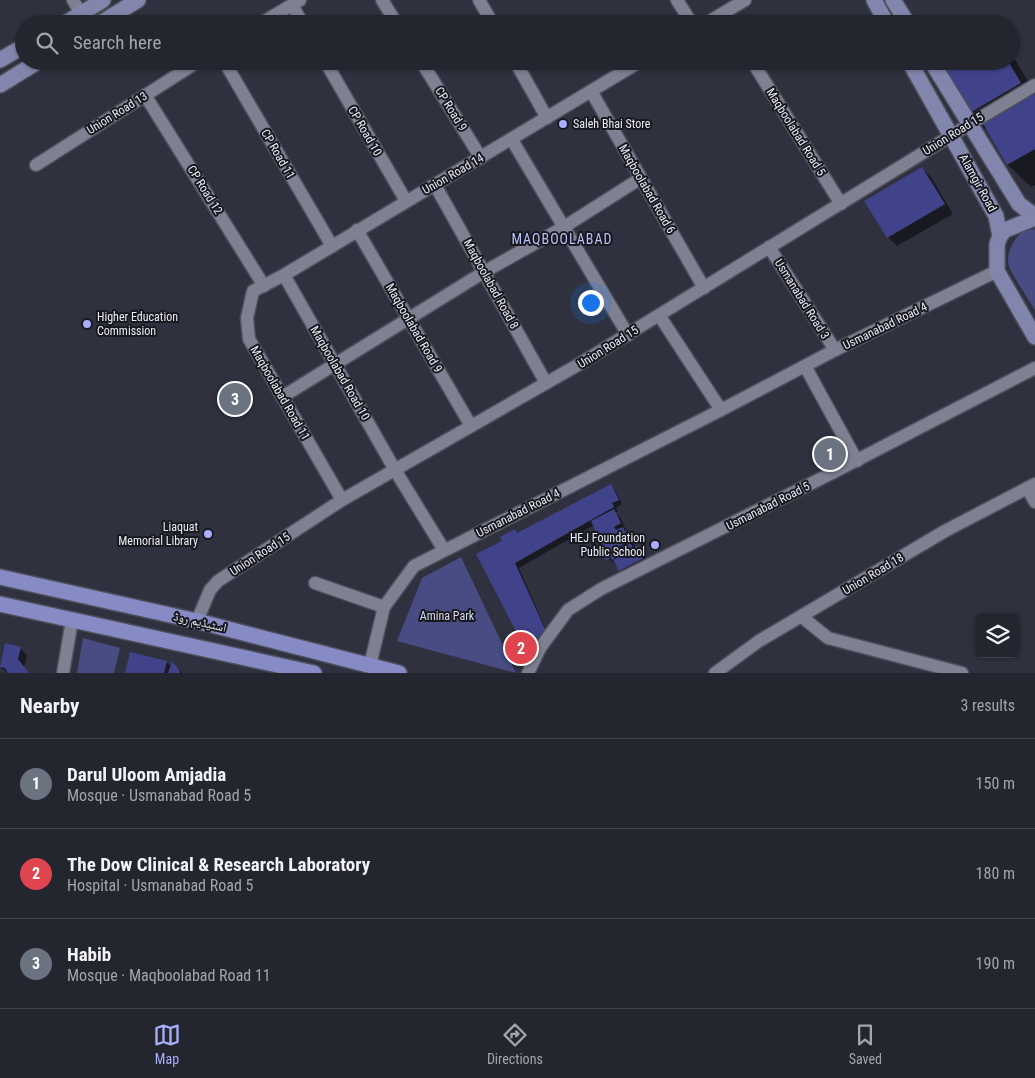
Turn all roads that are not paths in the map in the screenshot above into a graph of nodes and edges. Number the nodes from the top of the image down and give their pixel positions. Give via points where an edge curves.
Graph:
1 (73, 0) edge
2 (103, 0) edge
3 (138, 0) edge
4 (382, 0) edge
5 (480, 0) edge
6 (677, 0) edge
7 (745, 0) edge
8 (874, 0) edge
9 (893, 0) edge
10 (296, 2) edge
11 (82, 15) edge
12 (88, 15) edge
13 (114, 15) edge
14 (275, 15) edge
15 (300, 15) edge
16 (391, 15) edge
17 (488, 15) edge
18 (686, 15) edge
19 (729, 15) edge
20 (882, 15) edge
21 (902, 15) edge
22 (15, 51) edge
23 (0, 60) edge
24 (24, 70) edge
25 (185, 70) edge
26 (229, 70) edge
27 (329, 70) edge
28 (427, 70) edge
29 (520, 70) edge
30 (626, 70) edge
31 (758, 70) edge
32 (914, 70) edge
33 (937, 70) edge
34 (0, 85) edge
35 (1035, 85) edge
36 (591, 91) junction
37 (146, 95) junction
38 (548, 118) junction
39 (970, 124) junction
40 (951, 135) junction
41 (512, 140) junction
42 (481, 158) junction
43 (36, 165) dead end
44 (641, 178) junction
45 (435, 185) junction
46 (406, 202) junction
47 (840, 204) junction
48 (1035, 217) edge
49 (564, 227) junction
50 (357, 230) junction
51 (1000, 236) junction
52 (332, 246) junction
53 (770, 247) junction
54 (484, 272) junction
55 (997, 272) junction
56 (284, 275) junction
57 (264, 286) junction
58 (704, 288) junction
59 (659, 315) junction
60 (409, 319) junction
61 (628, 334) junction
62 (1035, 337) edge
63 (834, 350) junction
64 (334, 364) junction
65 (805, 366) junction
66 (1035, 368) edge
67 (546, 383) junction
68 (282, 397) junction
69 (721, 410) junction
70 (471, 426) junction
71 (857, 461) junction
72 (395, 470) junction
73 (1031, 486) edge
74 (342, 500) junction
75 (1035, 502) edge
76 (444, 550) junction
77 (0, 577) edge
78 (315, 583) dead end
79 (0, 604) edge
80 (384, 607) junction
81 (802, 617) junction
82 (72, 620) junction
83 (197, 621) junction
84 (370, 665) junction
85 (63, 673) edge
86 (314, 673) edge
87 (399, 673) edge
88 (528, 673) edge
89 (715, 673) edge
90 (962, 673) edge

1 - 11 street
2 - 12 street
3 - 13 street
4 - 16 street
5 - 17 street
6 - 18 street
7 - 19 street
8 - 20 street
9 - 21 street
10 - 14 street
10 - 15 street
22 - 23 street
24 - 34 street
25 - 37 street, Union Road 13
26 - 52 street, CP Road 11
27 - 46 street, CP Road 10
28 - 42 street, CP Road 9
29 - 38 street
30 - 36 street, Union Road 14
31 - 47 street, Maqboolabad Road 5
32 - 40 street, Alamgir Road
33 - 39 street, Alamgir Road
35 - 39 street, Union Road 15
36 - 38 street, Union Road 14
36 - 44 street, Maqboolabad Road 6
37 - 43 street, Union Road 13
37 - 57 street, CP Road 12
38 - 41 street, Union Road 14
39 - 40 street, Union Road 15
39 - 48 street, Alamgir Road via 1019,204
40 - 47 street, Union Road 15
40 - 51 street, Alamgir Road via 996,216
41 - 42 street, Union Road 14
41 - 49 street
42 - 45 street, Union Road 14
44 - 49 street
44 - 58 street, Maqboolabad Road 6
45 - 46 street, Union Road 14
45 - 54 street, Maqboolabad Road 8
46 - 50 street, Union Road 14
47 - 53 street, Union Road 15
48 - 51 street via 1005,230
49 - 54 street
49 - 61 street
50 - 52 street, Union Road 14
50 - 60 street, Maqboolabad Road 9
51 - 55 street, Alamgir Road
52 - 56 street, Union Road 14
53 - 58 street, Union Road 15
53 - 63 street, Usmanabad Road 3
54 - 60 street
54 - 67 street, Maqboolabad Road 8
55 - 62 street
55 - 63 street, Usmanabad Road 4
56 - 57 street, Union Road 14
56 - 64 street, Maqboolabad Road 10
57 - 68 street, Maqboolabad Road 11 via 253,292 248,318 249,339
58 - 59 street, Union Road 15
59 - 61 street, Union Road 15
59 - 69 street
60 - 64 street
60 - 70 street, Maqboolabad Road 9
61 - 67 street, Union Road 15
63 - 65 street, Usmanabad Road 4
64 - 68 street
64 - 72 street, Maqboolabad Road 10
65 - 69 street, Usmanabad Road 4
65 - 71 street
66 - 71 street, Usmanabad Road 5
67 - 70 street, Union Road 15
68 - 74 street, Maqboolabad Road 11
69 - 76 street, Usmanabad Road 4
70 - 72 street, Union Road 15
71 - 88 street, Usmanabad Road 5 via 601,589 568,610 540,648
72 - 74 street, Union Road 15
72 - 76 street
73 - 75 street
73 - 81 street, Union Road 18 via 945,531
74 - 83 street, Union Road 15 via 218,581 210,590
76 - 80 street, Usmanabad Road 4 via 414,566
77 - 83 main road, اسٹیڈیم روڈ
78 - 80 street
79 - 82 main road, اسٹیڈیم روڈ
80 - 84 street, Usmanabad Road 4
81 - 89 street, Union Road 18 via 759,640
81 - 90 street via 828,638
82 - 85 street
82 - 86 main road, اسٹیڈیم روڈ
83 - 84 main road, اسٹیڈیم روڈ
84 - 87 main road, اسٹیڈیم روڈ

